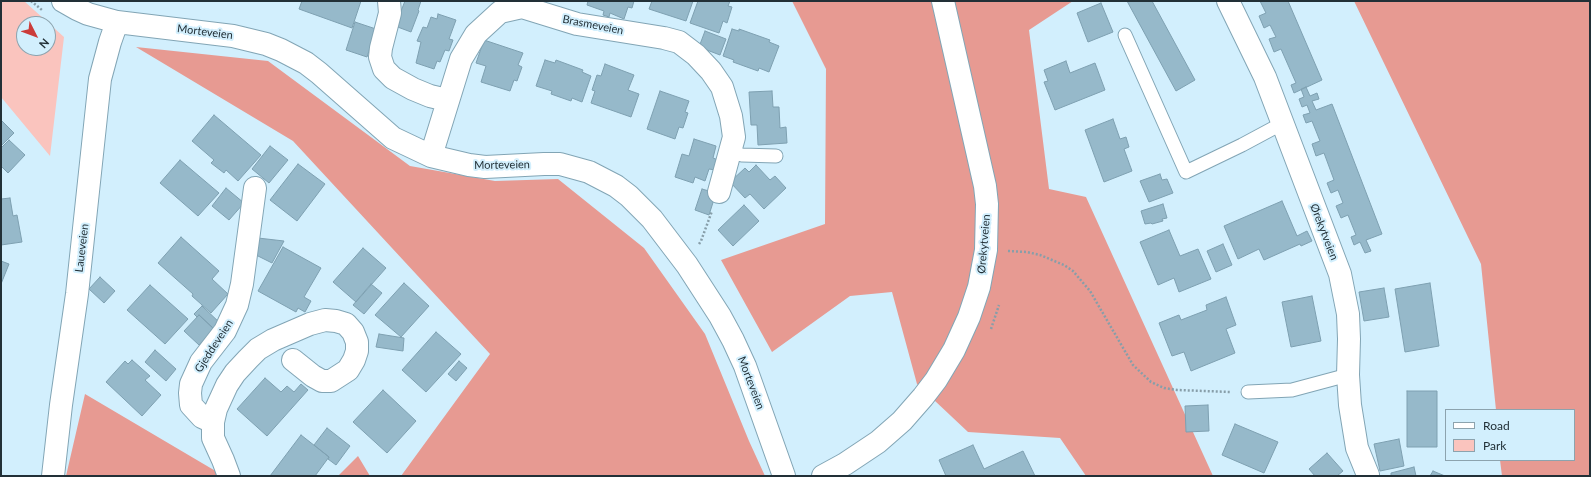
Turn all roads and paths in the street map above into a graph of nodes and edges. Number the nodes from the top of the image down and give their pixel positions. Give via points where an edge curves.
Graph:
1 (62, 1) edge
2 (389, 1) edge
3 (944, 1) edge
4 (1228, 1) edge
5 (117, 22) junction
6 (1126, 35) dead end
7 (447, 100) junction
8 (1283, 123) junction
9 (730, 152) junction
10 (431, 156) junction
11 (776, 156) dead end
12 (255, 188) dead end
13 (718, 192) joint
14 (697, 245) dead end
15 (1008, 252) dead end
16 (294, 360) dead end
17 (1348, 375) junction
18 (1248, 392) joint
19 (213, 422) junction
20 (1368, 475) dead end
21 (53, 476) edge
22 (229, 476) edge
23 (784, 476) edge
24 (823, 476) edge

1 - 5 street, Morteveien via 88,14
2 - 7 street via 390,13 380,57 384,70 413,90
3 - 24 street, Ørekytveien via 985,186 987,244 979,287 954,350 923,398 878,442
4 - 8 street, Ørekytveien via 1265,77
5 - 10 street, Morteveien via 233,36 281,50 319,73 393,138
5 - 21 street, Laueveien via 100,79 77,294
6 - 8 lane via 1186,172
7 - 9 street, Brasmeveien via 461,59 476,34 500,12 522,7 577,24 679,42 696,55 722,87 734,137
7 - 10 street, Brasmeveien
8 - 17 street, Ørekytveien via 1340,274 1348,314
9 - 11 lane
9 - 13 street, Brasmeveien
10 - 23 street, Morteveien via 485,167 544,164 576,167 603,178 629,196 652,219 687,265 730,334 755,391
12 - 19 street, Gjeddeveien via 237,305 225,331 201,362 191,384 191,404 202,417
13 - 14 path via 702,241
15 - 18 path via 1040,255 1073,271 1090,291 1133,365 1152,382 1164,388 1177,390
16 - 19 street via 322,381 332,381 351,365 357,351 357,342 346,324 325,320 273,340 258,349 235,373 221,397
17 - 18 lane via 1292,390
17 - 20 street, Ørekytveien via 1350,405 1358,448
19 - 22 street via 213,438

